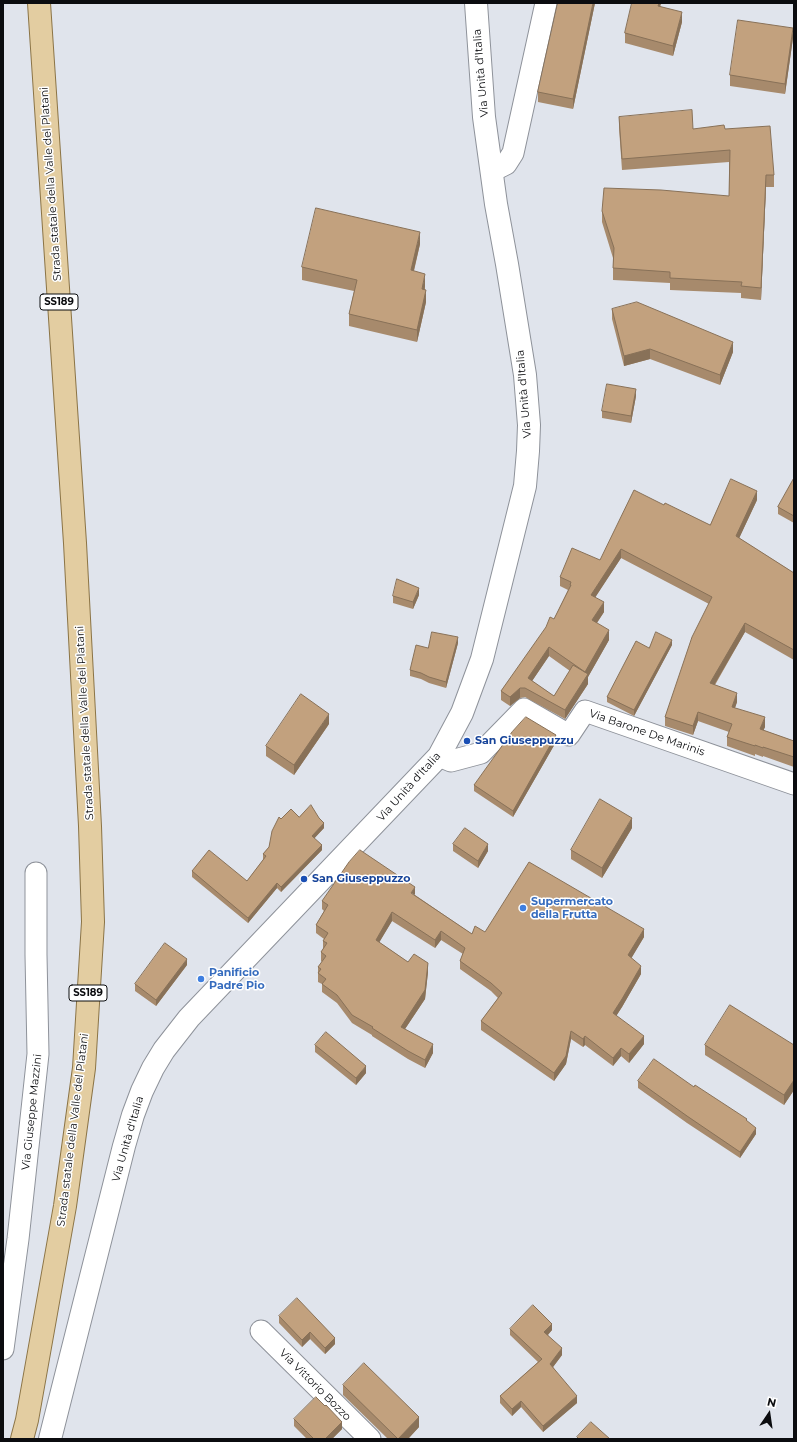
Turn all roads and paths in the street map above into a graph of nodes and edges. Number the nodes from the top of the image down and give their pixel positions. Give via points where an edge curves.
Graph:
1 (40, 3) edge
2 (476, 3) edge
3 (546, 3) edge
4 (492, 171) junction
5 (439, 756) junction
6 (794, 784) edge
7 (36, 873) dead end
8 (261, 1331) dead end
9 (3, 1349) edge
10 (22, 1439) edge
11 (50, 1439) edge
12 (370, 1439) edge

1 - 10 main road, Strada statale della Valle del Platani / SS189 via 75,543 93,922 84,1068 65,1206
2 - 4 street, Via Unità d'Italia via 484,117
3 - 4 street via 513,154 506,164
4 - 5 street, Via Unità d'Italia via 525,375 529,426 525,486 482,659 462,712
5 - 6 street, Via Barone De Marinis via 450,761 481,753 524,709 569,735 585,711
5 - 11 street, Via Unità d'Italia via 189,1018 154,1068 142,1091 124,1146
7 - 9 street, Via Giuseppe Mazzini via 38,1054
8 - 12 street, Via Vittorio Bozzo

